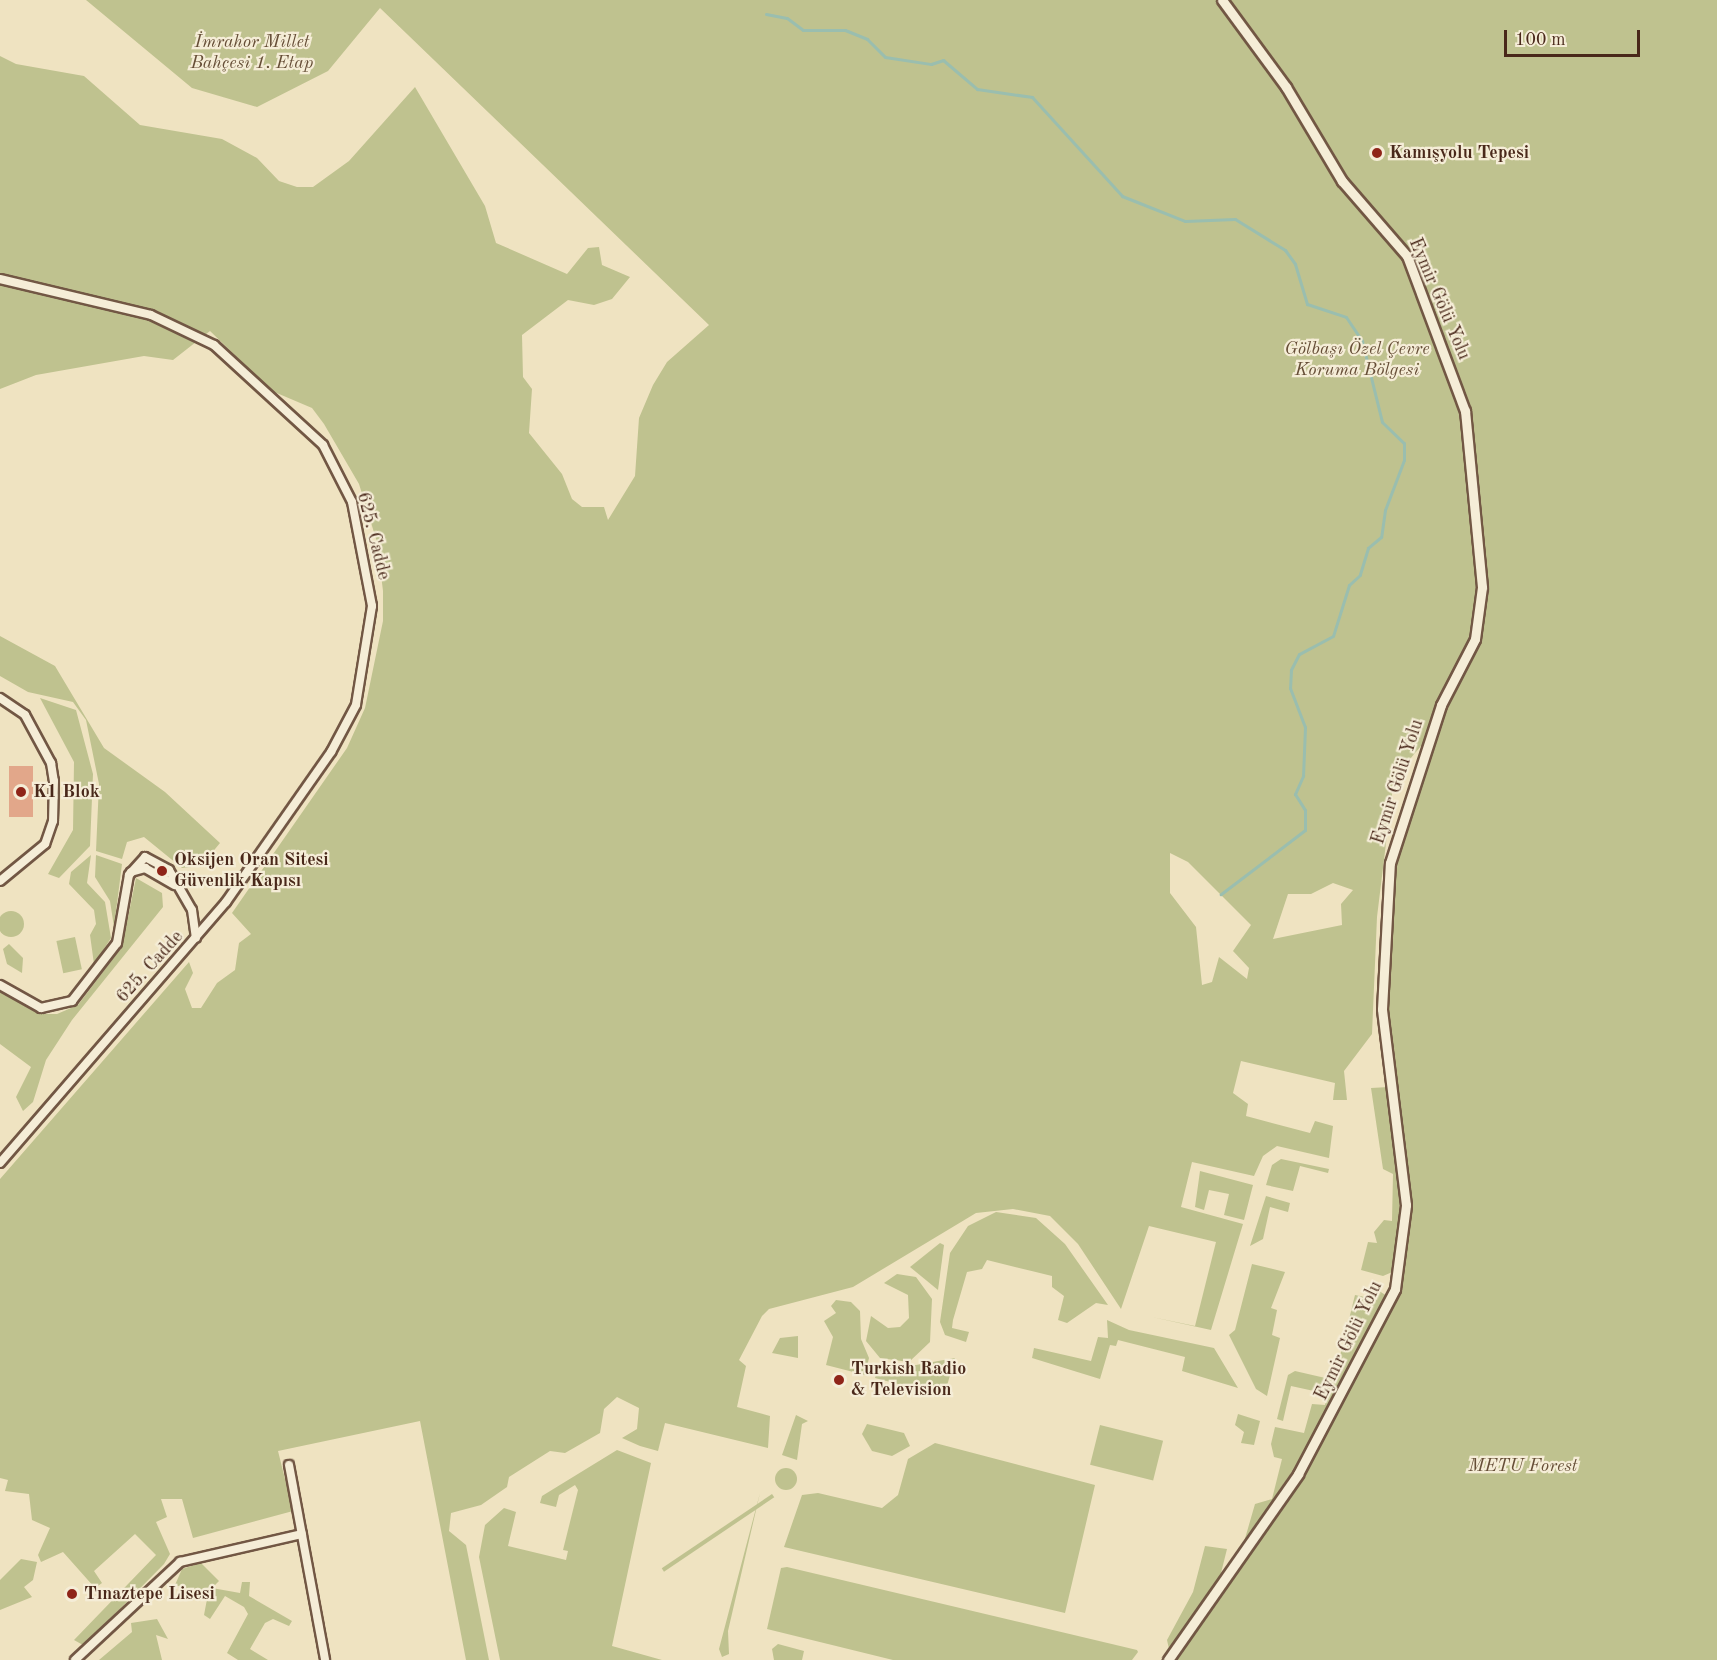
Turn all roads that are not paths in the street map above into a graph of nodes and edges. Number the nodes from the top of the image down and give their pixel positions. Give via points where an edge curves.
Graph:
1 (1222, 0) edge
2 (0, 279) edge
3 (0, 698) edge
4 (129, 875) junction
5 (0, 881) edge
6 (175, 885) junction
7 (196, 939) junction
8 (0, 985) edge
9 (0, 1163) edge
10 (289, 1466) dead end
11 (302, 1534) junction
12 (75, 1660) edge
13 (325, 1660) edge
14 (1168, 1660) edge

1 - 14 street, Eymir Gölü Yolu via 1286,87 1342,181 1407,256 1465,411 1482,587 1475,639 1441,705 1390,863 1382,1009 1406,1205 1397,1280 1373,1337 1298,1474
2 - 7 street, 625. Cadde via 120,306 194,331 323,445 355,513 372,606 356,705 331,752
3 - 5 street via 25,715 51,763 54,802 51,829 42,849
4 - 6 street via 141,867
4 - 6 street via 145,857 157,860
4 - 8 street via 117,943 72,1001 40,1008
6 - 7 street via 192,910
7 - 9 street, 625. Cadde
10 - 11 street
11 - 12 street via 180,1562
11 - 13 street

